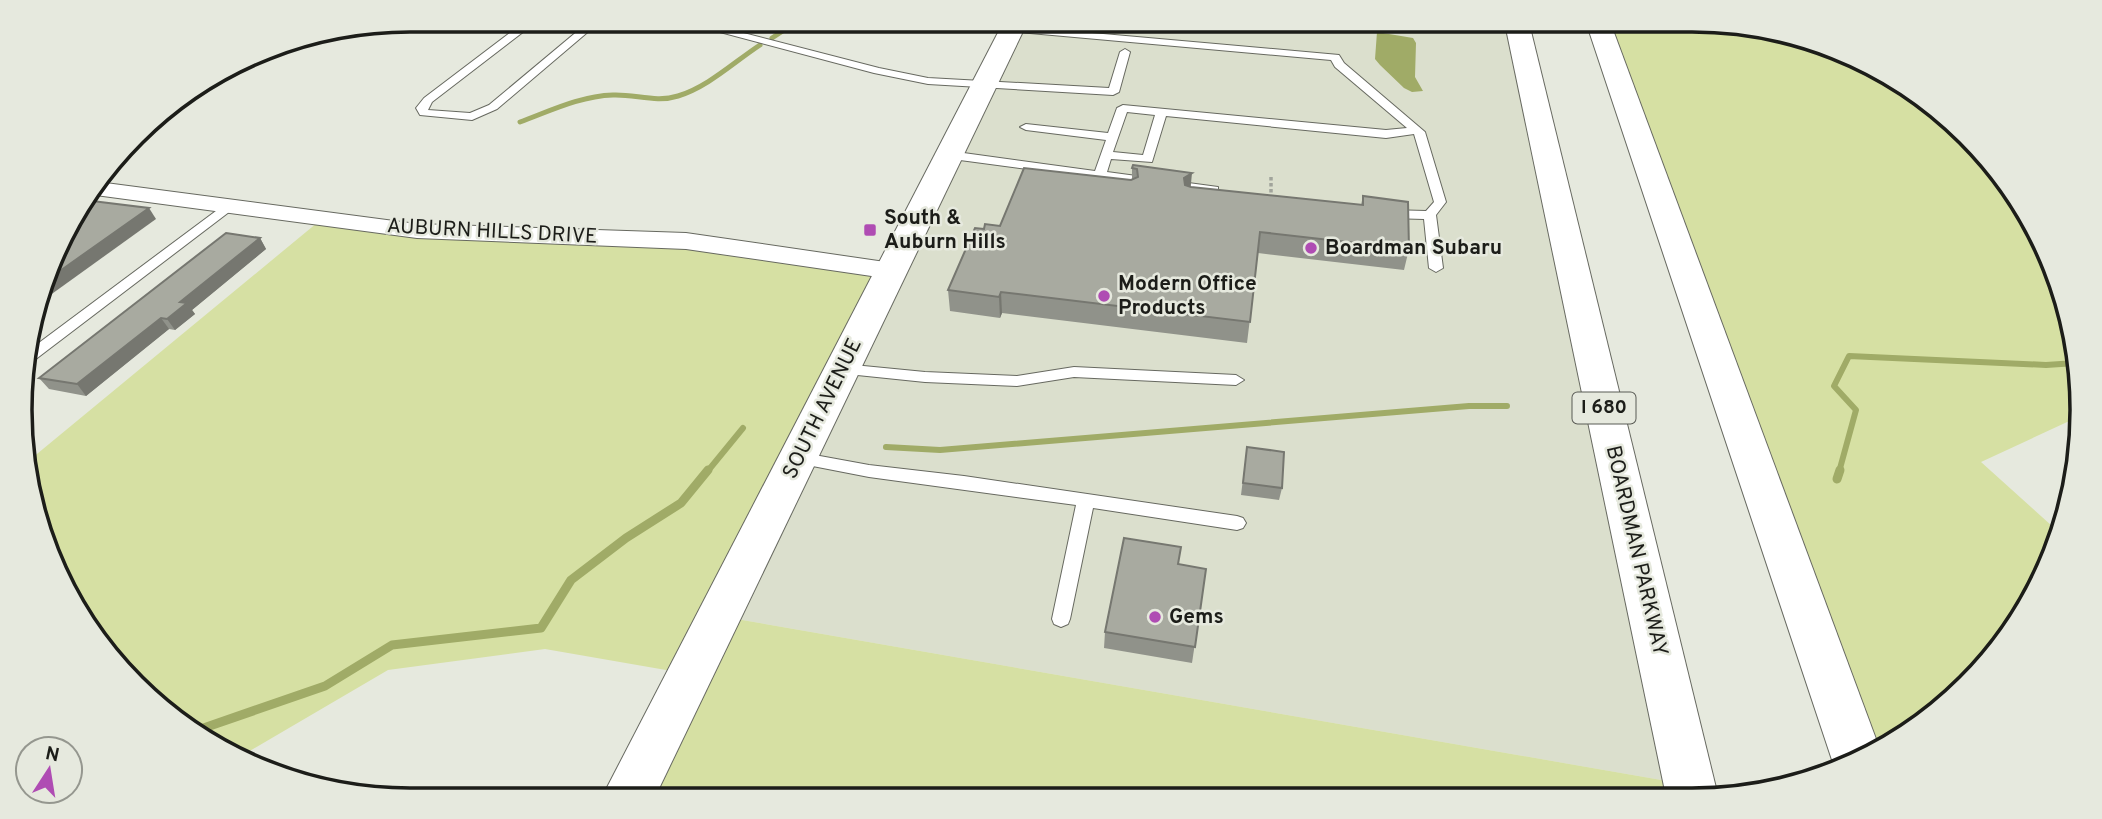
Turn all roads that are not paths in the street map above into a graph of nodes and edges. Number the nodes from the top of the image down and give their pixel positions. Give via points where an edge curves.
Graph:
1 (518, 32) edge
2 (582, 32) edge
3 (726, 32) edge
4 (1011, 32) edge
5 (1093, 32) edge
6 (1519, 32) edge
7 (1602, 32) edge
8 (1125, 52) dead end
9 (985, 84) junction
10 (1161, 112) junction
11 (1026, 127) dead end
12 (1416, 130) junction
13 (1113, 137) junction
14 (949, 155) junction
15 (1106, 155) junction
16 (1094, 175) junction
17 (102, 189) edge
18 (1125, 190) edge
19 (1216, 204) edge
20 (228, 206) junction
21 (1373, 212) edge
22 (1430, 215) junction
23 (1436, 268) dead end
24 (892, 271) junction
25 (36, 352) edge
26 (843, 369) junction
27 (1236, 380) dead end
28 (799, 458) junction
29 (1086, 500) junction
30 (1237, 523) dead end
31 (1061, 619) dead end
32 (1855, 751) edge
33 (633, 788) edge
34 (1690, 788) edge

1 - 2 lane via 428,100 424,113 472,117 493,107
3 - 9 lane via 878,71
4 - 9 main road, SOUTH AVENUE
5 - 12 lane via 1335,57
6 - 34 main road, BOARDMAN PARKWAY / I 680
7 - 32 main road
8 - 9 lane via 1113,92
9 - 14 main road, SOUTH AVENUE
10 - 12 lane via 1387,134
10 - 13 lane via 1123,108
10 - 15 lane via 1148,159
11 - 13 lane
12 - 22 lane via 1440,202
13 - 15 lane
14 - 16 lane
14 - 24 main road, SOUTH AVENUE
15 - 16 lane
16 - 18 lane via 1107,191
16 - 19 lane via 1226,195 1189,198
17 - 20 street, AUBURN HILLS DRIVE
20 - 24 street, AUBURN HILLS DRIVE via 417,231 686,241
20 - 25 lane
21 - 22 lane
22 - 23 lane
24 - 26 main road, SOUTH AVENUE
26 - 27 lane via 1017,381 1074,372
26 - 28 main road, SOUTH AVENUE
28 - 29 lane
28 - 33 main road, SOUTH AVENUE
29 - 30 lane
29 - 31 lane

